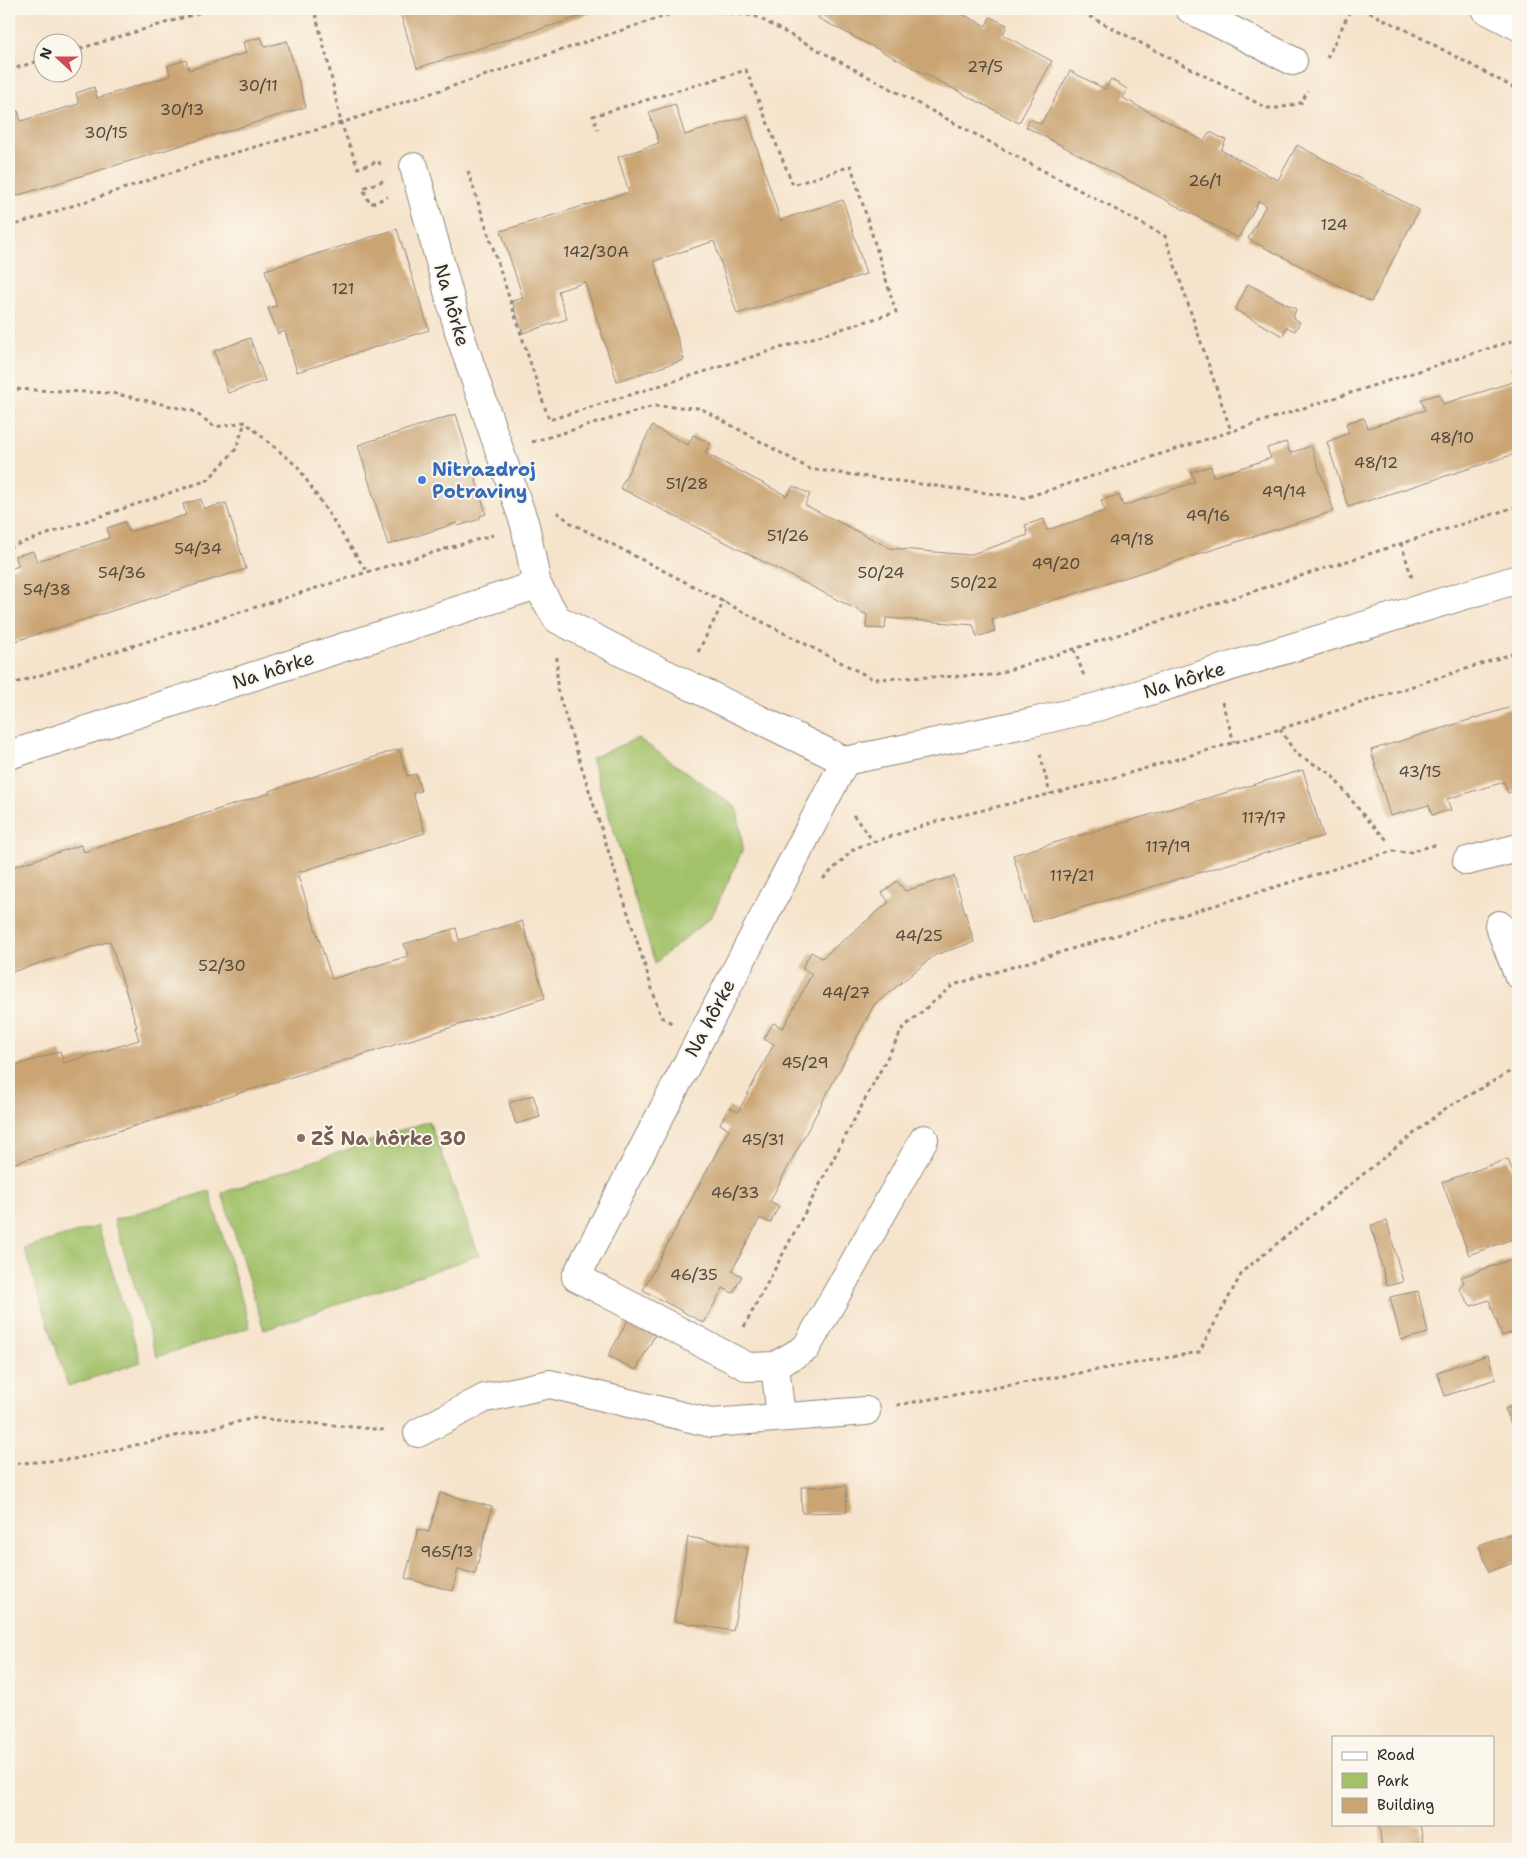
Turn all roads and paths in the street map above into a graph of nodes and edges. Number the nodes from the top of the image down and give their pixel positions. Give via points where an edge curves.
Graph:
1 (212, 9) edge
2 (314, 9) edge
3 (686, 9) edge
4 (692, 9) edge
5 (1075, 9) edge
6 (1190, 9) edge
7 (1362, 9) edge
8 (1486, 9) edge
9 (1518, 26) edge
10 (82, 48) edge
11 (1293, 61) dead end
12 (32, 63) edge
13 (9, 70) edge
14 (1518, 90) edge
15 (1279, 108) dead end
16 (342, 123) junction
17 (598, 130) dead end
18 (381, 167) dead end
19 (468, 171) dead end
20 (384, 174) dead end
21 (417, 177) joint
22 (9, 226) edge
23 (1518, 339) edge
24 (9, 388) edge
25 (245, 422) junction
26 (1231, 431) junction
27 (526, 444) dead end
28 (1518, 506) edge
29 (572, 523) dead end
30 (525, 525) junction
31 (9, 547) edge
32 (366, 572) junction
33 (1518, 579) edge
34 (537, 585) junction
35 (724, 601) junction
36 (557, 619) junction
37 (1518, 652) edge
38 (1212, 672) junction
39 (683, 682) junction
40 (9, 685) edge
41 (1033, 722) junction
42 (1280, 729) junction
43 (1234, 742) junction
44 (9, 755) edge
45 (845, 761) junction
46 (1050, 794) junction
47 (1389, 842) dead end
48 (1441, 844) dead end
49 (1518, 848) edge
50 (1467, 861) dead end
51 (821, 881) dead end
52 (1499, 925) dead end
53 (1518, 974) edge
54 (700, 1038) junction
55 (1518, 1066) edge
56 (924, 1138) dead end
57 (743, 1327) dead end
58 (776, 1366) junction
59 (866, 1411) joint
60 (781, 1417) junction
61 (418, 1433) joint
62 (9, 1464) edge

1 - 10 path
2 - 16 path
3 - 16 path
4 - 26 path via 755,16 1165,236
5 - 15 path via 1268,108
6 - 11 street
7 - 14 path
8 - 9 street
12 - 13 path
16 - 18 path via 358,168 379,161
16 - 22 path via 212,159
17 - 19 path via 593,116 746,70 793,185 851,166 896,312 548,420
20 - 21 path via 386,180 363,188 370,204
21 - 30 street, Na hôrke via 460,335
23 - 26 path
24 - 25 path via 112,393 193,412 215,427
25 - 31 path via 236,449 208,480
25 - 32 path via 298,467
26 - 27 path via 1024,498 810,469 700,408 654,406
28 - 35 path via 993,674 873,679
29 - 35 path
30 - 32 path
30 - 34 street, Na hôrke
32 - 40 path
33 - 38 street, Na hôrke
34 - 36 street, Na hôrke
34 - 44 street, Na hôrke
35 - 39 path
36 - 39 street
36 - 54 path via 557,689 661,1017
37 - 42 path
38 - 41 street, Na hôrke via 1097,707
38 - 43 path
39 - 45 street
41 - 45 street, Na hôrke
41 - 46 path
42 - 43 path
42 - 47 path via 1296,754 1330,773
43 - 46 path
45 - 54 street, Na hôrke
46 - 51 path via 938,821 855,848
48 - 57 path via 1407,854 1393,851 953,985 903,1028
49 - 50 street
52 - 53 street
54 - 58 street, Na hôrke via 576,1276 748,1367
55 - 59 path via 1443,1110 1242,1271 1199,1352
56 - 58 street via 806,1348
58 - 60 street
59 - 60 street
60 - 61 street via 711,1423 550,1384 485,1398
61 - 62 path via 255,1418 74,1460

